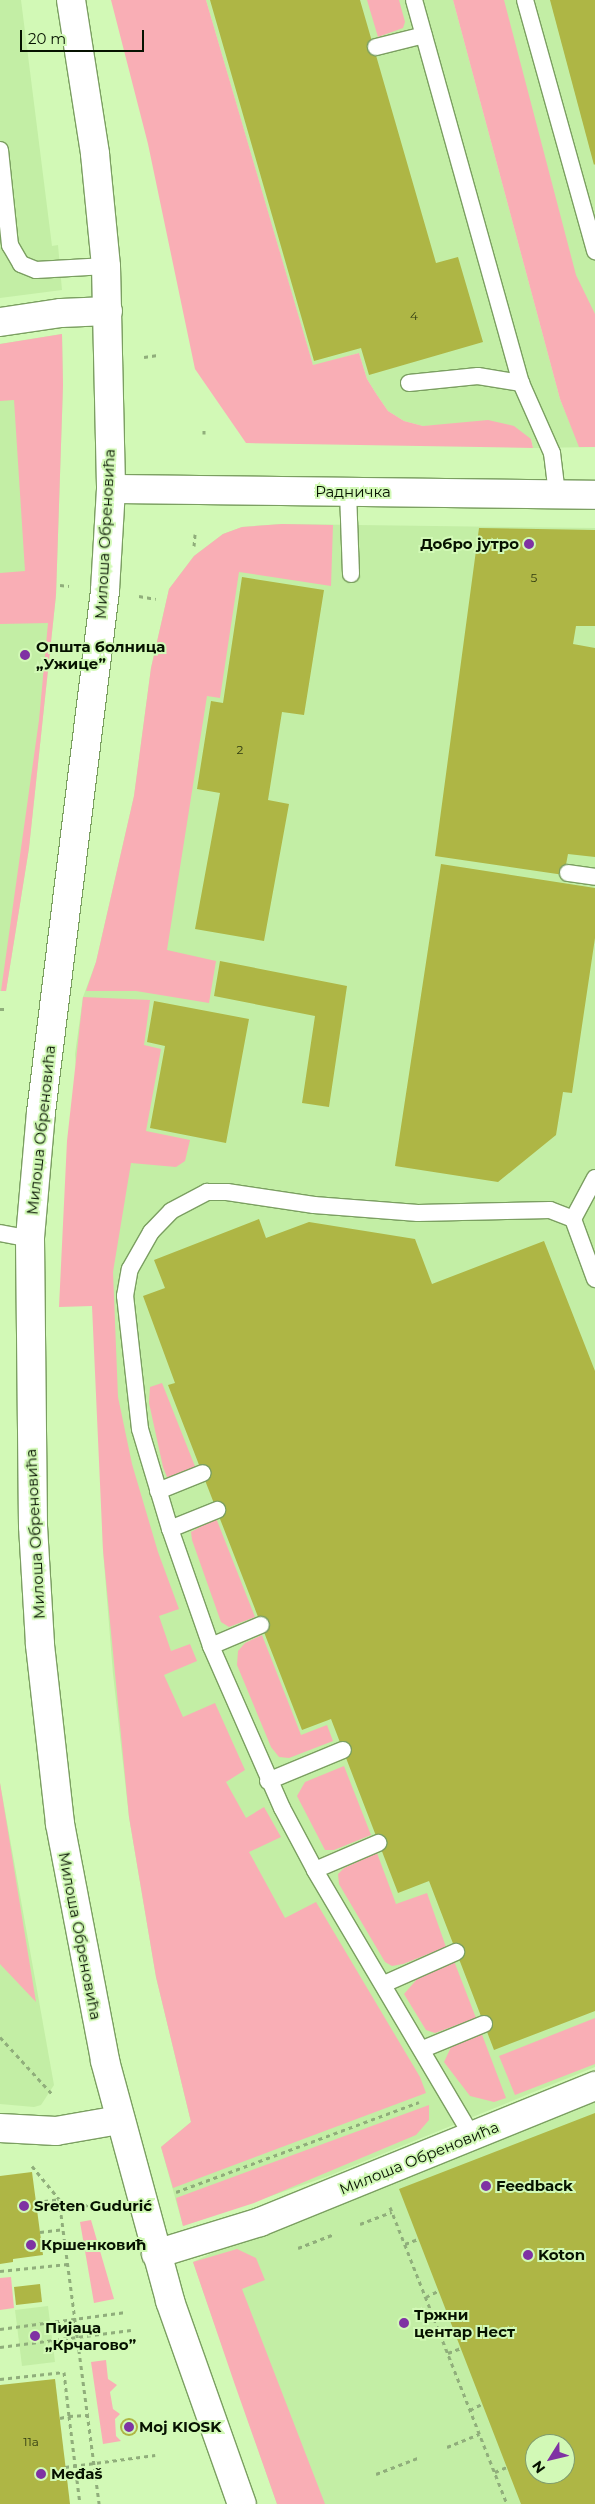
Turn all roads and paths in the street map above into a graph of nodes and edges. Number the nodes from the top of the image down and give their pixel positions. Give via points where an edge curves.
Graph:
1 (71, 0) edge
2 (414, 0) edge
3 (525, 0) edge
4 (424, 35) junction
5 (376, 48) dead end
6 (0, 150) edge
7 (595, 251) edge
8 (106, 266) junction
9 (108, 311) junction
10 (0, 322) edge
11 (409, 383) dead end
12 (521, 383) junction
13 (204, 428) dead end
14 (204, 434) dead end
15 (111, 489) junction
16 (348, 492) junction
17 (557, 494) junction
18 (595, 494) edge
19 (195, 534) dead end
20 (194, 546) dead end
21 (351, 574) dead end
22 (568, 873) dead end
23 (595, 877) edge
24 (0, 1009) edge
25 (8, 1009) dead end
26 (595, 1178) edge
27 (573, 1219) junction
28 (0, 1233) edge
29 (30, 1239) junction
30 (595, 1279) edge
31 (203, 1473) dead end
32 (158, 1491) junction
33 (217, 1510) dead end
34 (170, 1529) junction
35 (261, 1625) dead end
36 (211, 1646) junction
37 (343, 1750) dead end
38 (268, 1781) junction
39 (378, 1842) dead end
40 (315, 1870) junction
41 (456, 1952) dead end
42 (384, 1984) junction
43 (484, 2024) dead end
44 (0, 2037) edge
45 (423, 2049) junction
46 (595, 2086) edge
47 (448, 2092) junction
48 (55, 2097) dead end
49 (119, 2120) junction
50 (0, 2128) edge
51 (472, 2136) junction
52 (32, 2162) dead end
53 (168, 2195) dead end
54 (387, 2198) dead end
55 (59, 2199) junction
56 (36, 2202) dead end
57 (95, 2204) dead end
58 (60, 2210) junction
59 (392, 2212) junction
60 (360, 2224) dead end
61 (63, 2229) junction
62 (40, 2232) dead end
63 (334, 2234) dead end
64 (418, 2239) dead end
65 (405, 2244) junction
66 (289, 2252) dead end
67 (156, 2254) junction
68 (68, 2264) junction
69 (0, 2271) edge
70 (438, 2291) dead end
71 (426, 2297) junction
72 (126, 2312) dead end
73 (76, 2319) junction
74 (0, 2329) edge
75 (131, 2330) dead end
76 (78, 2337) junction
77 (0, 2347) edge
78 (461, 2348) dead end
79 (448, 2353) junction
80 (0, 2379) edge
81 (482, 2404) dead end
82 (470, 2410) junction
83 (87, 2415) junction
84 (69, 2416) junction
85 (60, 2418) dead end
86 (480, 2434) junction
87 (447, 2447) dead end
88 (155, 2456) dead end
89 (420, 2457) dead end
90 (94, 2463) junction
91 (65, 2466) dead end
92 (75, 2466) junction
93 (507, 2467) dead end
94 (495, 2472) junction
95 (376, 2474) dead end
96 (80, 2504) edge
97 (99, 2504) edge
98 (242, 2504) edge
99 (507, 2504) edge

1 - 8 street, Милоша Обреновића via 95,154
2 - 4 lane
3 - 7 lane
4 - 5 lane
4 - 12 lane
6 - 8 lane via 10,246 21,264 36,270
8 - 9 street, Милоша Обреновића
9 - 10 street via 61,313
9 - 15 street, Милоша Обреновића
11 - 12 lane via 478,376
12 - 17 lane via 552,453
13 - 14 path
15 - 16 street, Радничка
15 - 29 street, Милоша Обреновића via 105,591 42,1103
16 - 17 street, Радничка
16 - 21 lane
17 - 18 street, Радничка
19 - 20 path
22 - 23 lane
24 - 25 path
26 - 27 lane
27 - 30 lane
27 - 32 lane via 550,1210 418,1214 314,1205 227,1192 207,1192 171,1211 151,1232 130,1269 125,1296 133,1389 140,1429
28 - 29 lane
29 - 49 street, Милоша Обреновића via 33,1526 48,1738 77,1927
31 - 32 lane
32 - 34 lane
33 - 34 lane
34 - 36 lane
35 - 36 lane
36 - 38 lane
37 - 38 lane
38 - 40 lane
39 - 40 lane
40 - 42 lane
41 - 42 lane
42 - 45 lane
43 - 45 lane
44 - 48 path
45 - 47 lane
46 - 51 street, Милоша Обреновића
47 - 51 lane
47 - 53 path
49 - 50 street via 56,2131
49 - 67 street, Милоша Обреновића
51 - 67 street, Милоша Обреновића via 260,2222
52 - 55 path via 32,2167
54 - 59 path
55 - 56 path
55 - 58 path
57 - 58 path
58 - 61 path
59 - 60 path
59 - 65 path
61 - 62 path
61 - 68 path
63 - 66 path
64 - 65 path
65 - 71 path
67 - 98 street, Милоша Обреновића
68 - 69 path
68 - 73 path
70 - 71 path
71 - 79 path
72 - 73 path
73 - 74 path
73 - 76 path
75 - 76 path
76 - 77 path
76 - 83 path
78 - 79 path
79 - 82 path
80 - 84 path via 64,2372
81 - 82 path
82 - 86 path
83 - 84 path
83 - 90 path
84 - 85 path
84 - 92 path
86 - 87 path
86 - 94 path
88 - 90 path
89 - 95 path
90 - 92 path
90 - 97 path
91 - 92 path
92 - 96 path
93 - 94 path
94 - 99 path

